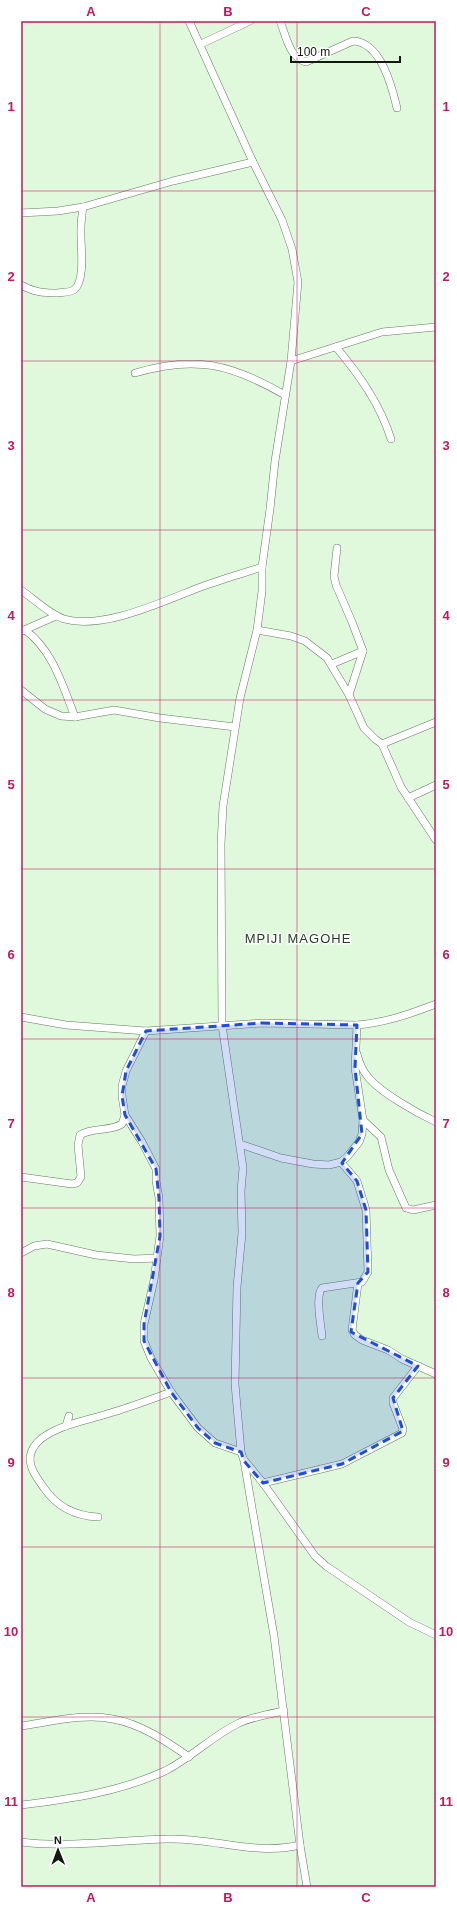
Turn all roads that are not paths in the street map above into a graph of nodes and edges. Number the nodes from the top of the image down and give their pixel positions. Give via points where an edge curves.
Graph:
1 (190, 21) edge
2 (250, 21) edge
3 (280, 21) edge
4 (201, 44) junction
5 (397, 108) dead end
6 (253, 162) junction
7 (84, 206) junction
8 (21, 213) edge
9 (21, 285) edge
10 (436, 327) edge
11 (336, 347) junction
12 (291, 361) junction
13 (135, 373) dead end
14 (285, 395) junction
15 (392, 439) dead end
16 (337, 548) dead end
17 (262, 567) junction
18 (21, 590) edge
19 (56, 616) junction
20 (257, 630) junction
21 (23, 631) edge
22 (363, 651) junction
23 (332, 664) junction
24 (21, 690) edge
25 (349, 695) junction
26 (75, 717) junction
27 (436, 722) edge
28 (235, 727) junction
29 (382, 744) junction
30 (436, 785) edge
31 (408, 798) junction
32 (436, 840) edge
33 (436, 1004) edge
34 (21, 1017) edge
35 (222, 1025) junction
36 (357, 1025) junction
37 (146, 1031) junction
38 (355, 1048) junction
39 (125, 1115) junction
40 (363, 1120) junction
41 (436, 1122) edge
42 (240, 1144) junction
43 (341, 1162) junction
44 (21, 1177) edge
45 (436, 1205) edge
46 (21, 1253) edge
47 (158, 1258) junction
48 (358, 1284) junction
49 (322, 1336) dead end
50 (418, 1366) junction
51 (436, 1374) edge
52 (171, 1392) junction
53 (69, 1416) dead end
54 (66, 1426) junction
55 (241, 1452) junction
56 (244, 1461) junction
57 (263, 1484) junction
58 (98, 1516) dead end
59 (436, 1635) edge
60 (284, 1711) junction
61 (21, 1726) edge
62 (189, 1757) junction
63 (21, 1805) edge
64 (21, 1842) edge
65 (300, 1845) junction
66 (307, 1887) edge

1 - 4 street
2 - 4 street
3 - 5 street via 291,50 300,61 306,62 353,41 369,48 388,76
4 - 6 street
6 - 7 street
6 - 12 street via 282,220 296,266 298,296
7 - 8 street via 58,211
7 - 9 street via 81,220 81,268 75,290 47,293
10 - 11 street via 382,332
11 - 12 street
11 - 15 street via 373,397
12 - 14 street
13 - 14 street via 170,364 211,366 230,369 255,378
14 - 17 street
16 - 22 street via 334,576 336,585
17 - 19 street via 120,616 77,621
17 - 20 street
18 - 19 street
19 - 21 street
20 - 23 street via 305,641
20 - 28 street
21 - 26 street via 35,637 48,656
22 - 23 street
22 - 25 street
23 - 25 street
24 - 26 street via 45,708 62,716
25 - 29 street via 364,728
26 - 28 street via 114,710
27 - 29 street
28 - 35 street via 222,825
29 - 31 street
30 - 31 street
31 - 32 street
33 - 36 street via 407,1015
34 - 37 street via 66,1025
35 - 36 street
35 - 37 street
35 - 42 street
36 - 38 street
37 - 39 street via 126,1071 122,1086
38 - 40 street via 355,1068
38 - 41 street via 363,1070 377,1086 422,1116
39 - 44 street via 119,1126 84,1132 80,1135 78,1145 81,1177 77,1183
39 - 47 street via 156,1169 161,1215
40 - 43 street via 359,1142
40 - 45 street via 381,1137 389,1170 406,1208 414,1210
42 - 43 street via 301,1162 328,1165
42 - 55 street via 243,1168 242,1233 237,1287 235,1384
43 - 48 street via 357,1181 366,1210 368,1272 366,1278
46 - 47 street via 34,1246 47,1244 101,1255 134,1259
47 - 52 street via 143,1334 151,1358
48 - 49 street via 325,1287 320,1290
48 - 50 street via 352,1330 355,1335
50 - 51 street
50 - 57 street via 393,1398 402,1433 342,1464
52 - 54 street via 110,1414
52 - 55 street via 198,1428 209,1438
53 - 54 street
54 - 58 street via 39,1440 31,1454 30,1462 36,1476 54,1502 83,1516
55 - 56 street
56 - 57 street
56 - 60 street
57 - 59 street via 305,1543 326,1566 409,1622
60 - 62 street via 238,1723
60 - 65 street
61 - 62 street via 84,1718 112,1719 150,1732
62 - 63 street via 166,1770 125,1787 90,1796
64 - 65 street via 83,1844 194,1839 272,1850
65 - 66 street

